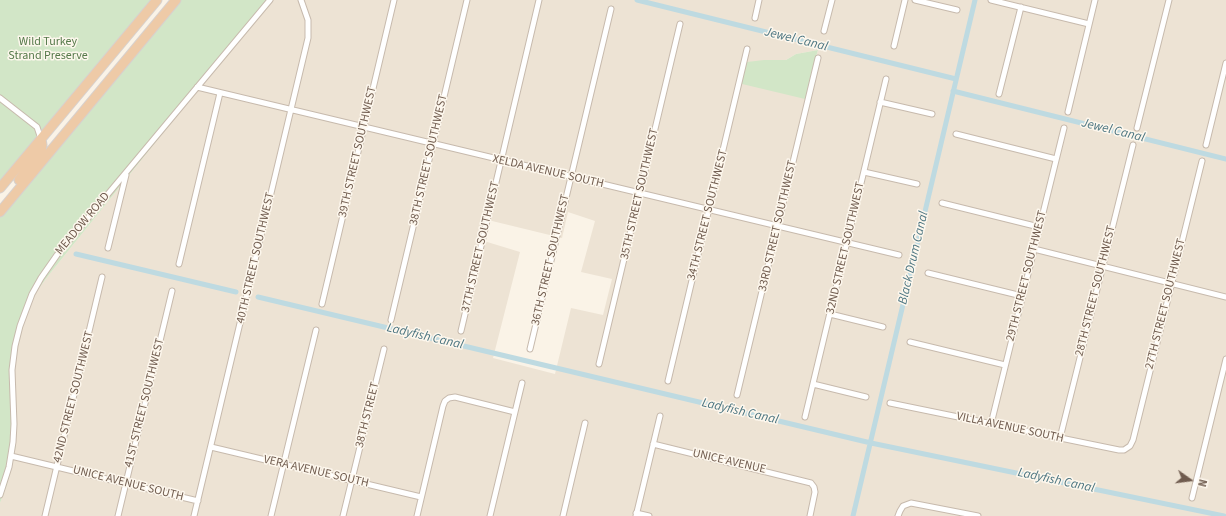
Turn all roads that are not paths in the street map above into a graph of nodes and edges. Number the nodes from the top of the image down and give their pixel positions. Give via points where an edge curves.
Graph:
1 (157, 0) edge
2 (176, 0) edge
3 (270, 0) edge
4 (301, 0) edge
5 (394, 0) edge
6 (467, 0) edge
7 (539, 0) edge
8 (759, 0) edge
9 (832, 0) edge
10 (905, 0) edge
11 (915, 0) edge
12 (991, 0) edge
13 (1095, 0) edge
14 (1169, 0) edge
15 (1021, 7) junction
16 (611, 9) dead end
17 (957, 10) dead end
18 (755, 18) dead end
19 (680, 24) dead end
20 (1089, 24) junction
21 (824, 32) dead end
22 (894, 46) dead end
23 (747, 49) dead end
24 (818, 58) dead end
25 (1226, 63) edge
26 (886, 79) dead end
27 (197, 87) junction
28 (220, 93) junction
29 (999, 94) dead end
30 (0, 98) edge
31 (880, 102) junction
32 (292, 110) junction
33 (1068, 112) dead end
34 (932, 114) dead end
35 (364, 127) junction
36 (1064, 128) dead end
37 (1137, 128) dead end
38 (956, 134) dead end
39 (41, 139) junction
40 (433, 144) junction
41 (1133, 144) dead end
42 (1206, 145) dead end
43 (1056, 159) junction
44 (502, 161) junction
45 (1202, 161) dead end
46 (127, 172) junction
47 (864, 172) junction
48 (571, 177) junction
49 (916, 184) dead end
50 (0, 188) edge
51 (640, 194) junction
52 (0, 202) edge
53 (942, 203) dead end
54 (709, 210) junction
55 (0, 212) edge
56 (778, 226) junction
57 (1039, 227) junction
58 (847, 243) junction
59 (108, 248) dead end
60 (1034, 249) junction
61 (899, 255) dead end
62 (178, 264) dead end
63 (1103, 266) junction
64 (928, 273) dead end
65 (102, 277) dead end
66 (1172, 283) junction
67 (172, 291) dead end
68 (1022, 296) junction
69 (1226, 297) edge
70 (322, 304) dead end
71 (830, 314) junction
72 (391, 320) dead end
73 (883, 326) dead end
74 (316, 330) dead end
75 (461, 331) dead end
76 (910, 342) dead end
77 (384, 349) dead end
78 (530, 349) dead end
79 (1226, 359) edge
80 (599, 364) dead end
81 (1005, 365) junction
82 (668, 381) dead end
83 (522, 383) dead end
84 (813, 384) junction
85 (738, 395) dead end
86 (866, 397) dead end
87 (890, 403) dead end
88 (515, 412) junction
89 (660, 416) dead end
90 (805, 417) dead end
91 (585, 423) dead end
92 (991, 424) junction
93 (1060, 438) junction
94 (653, 444) junction
95 (1130, 446) joint
96 (211, 447) junction
97 (11, 456) junction
98 (284, 465) junction
99 (57, 467) junction
100 (352, 481) junction
101 (126, 483) junction
102 (0, 495) edge
103 (421, 497) junction
104 (1192, 498) dead end
105 (198, 501) junction
106 (490, 515) edge
107 (636, 515) edge
108 (971, 515) edge
109 (45, 516) edge
110 (118, 516) edge
111 (194, 516) edge
112 (271, 516) edge
113 (343, 516) edge
114 (417, 516) edge
115 (497, 516) edge
116 (563, 516) edge
117 (648, 516) edge
118 (810, 516) edge
119 (898, 516) edge
120 (978, 516) edge

1 - 39 highway
2 - 55 highway
3 - 27 street, MEADOW ROAD
4 - 32 street, 40TH STREET SOUTHWEST via 307,12 309,33
5 - 35 street, 39TH STREET SOUTHWEST
6 - 40 street, 38TH STREET SOUTHWEST
7 - 44 street, 37TH STREET SOUTHWEST
8 - 18 street
9 - 21 street
10 - 22 street
11 - 17 street
12 - 15 street
13 - 20 street
14 - 37 street
15 - 20 street
15 - 29 street
16 - 48 street, 36TH STREET SOUTHWEST
19 - 51 street, 35TH STREET SOUTHWEST
20 - 33 street
23 - 54 street, 34TH STREET SOUTHWEST
24 - 56 street, 33RD STREET SOUTHWEST
25 - 42 street
26 - 31 street, 32ND STREET SOUTHWEST
27 - 28 street, XELDA AVENUE SOUTH
27 - 46 street, MEADOW ROAD
28 - 32 street, XELDA AVENUE SOUTH
28 - 62 street
30 - 39 street via 37,127
31 - 34 street
31 - 47 street, 32ND STREET SOUTHWEST
32 - 35 street, XELDA AVENUE SOUTH
32 - 96 street, 40TH STREET SOUTHWEST
35 - 40 street, XELDA AVENUE SOUTH
35 - 70 street, 39TH STREET SOUTHWEST
36 - 43 street, 29TH STREET SOUTHWEST
38 - 43 street
39 - 50 highway
39 - 52 highway via 41,151
40 - 44 street, XELDA AVENUE SOUTH
40 - 72 street, 38TH STREET SOUTHWEST
41 - 63 street, 28TH STREET SOUTHWEST
43 - 57 street, 29TH STREET SOUTHWEST
44 - 48 street, XELDA AVENUE SOUTH
44 - 75 street, 37TH STREET SOUTHWEST
45 - 66 street, 27TH STREET SOUTHWEST
46 - 59 street
46 - 97 street, MEADOW ROAD via 47,268 27,304 13,358 14,424
47 - 49 street
47 - 58 street, 32ND STREET SOUTHWEST
48 - 51 street, XELDA AVENUE SOUTH
48 - 78 street, 36TH STREET SOUTHWEST
51 - 54 street, XELDA AVENUE SOUTH
51 - 80 street, 35TH STREET SOUTHWEST
53 - 57 street
54 - 56 street, XELDA AVENUE SOUTH
54 - 82 street, 34TH STREET SOUTHWEST
56 - 58 street, XELDA AVENUE SOUTH
56 - 85 street, 33RD STREET SOUTHWEST
57 - 60 street, 29TH STREET SOUTHWEST
58 - 61 street, XELDA AVENUE SOUTH
58 - 71 street, 32ND STREET SOUTHWEST
60 - 63 street
60 - 68 street, 29TH STREET SOUTHWEST
63 - 66 street
63 - 93 street, 28TH STREET SOUTHWEST
64 - 68 street
65 - 99 street, 42ND STREET SOUTHWEST
66 - 69 street
66 - 95 street, 27TH STREET SOUTHWEST
67 - 101 street, 41ST STREET SOUTHWEST
68 - 81 street, 29TH STREET SOUTHWEST
71 - 73 street
71 - 84 street, 32ND STREET SOUTHWEST
74 - 98 street
76 - 81 street
77 - 100 street, 38TH STREET
79 - 104 street
81 - 92 street, 29TH STREET SOUTHWEST
83 - 88 street
84 - 86 street
84 - 90 street, 32ND STREET SOUTHWEST
87 - 92 street, VILLA AVENUE SOUTH
88 - 103 street via 455,397 445,401
88 - 106 street
89 - 94 street
91 - 116 street
92 - 93 street, VILLA AVENUE SOUTH
93 - 95 street, VILLA AVENUE SOUTH via 1119,450
94 - 107 street
94 - 118 street, UNICE AVENUE via 805,480 811,483 815,492
96 - 98 street, VERA AVENUE SOUTH
96 - 105 street, 40TH STREET SOUTHWEST
97 - 99 street, UNICE AVENUE SOUTH
97 - 102 street, MEADOW ROAD
98 - 100 street, VERA AVENUE SOUTH
98 - 112 street
99 - 101 street, UNICE AVENUE SOUTH
99 - 109 street, 42ND STREET SOUTHWEST
100 - 103 street, VERA AVENUE SOUTH
100 - 113 street
101 - 105 street, UNICE AVENUE SOUTH
101 - 110 street, 41ST STREET SOUTHWEST
103 - 114 street
105 - 111 street, 40TH STREET SOUTHWEST
106 - 115 street
107 - 117 street
108 - 119 street via 911,503 903,506
108 - 120 street

